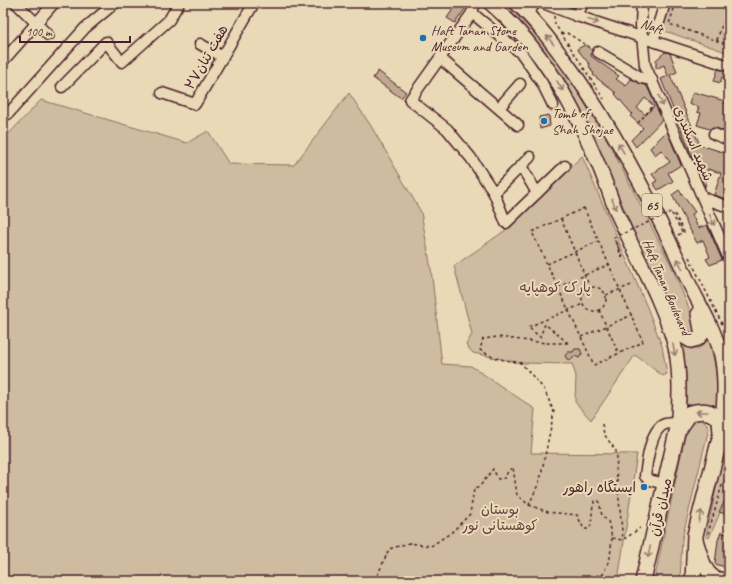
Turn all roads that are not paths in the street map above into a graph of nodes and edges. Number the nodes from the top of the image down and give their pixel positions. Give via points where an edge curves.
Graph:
1 (16, 3) edge
2 (54, 3) edge
3 (115, 3) edge
4 (179, 3) edge
5 (254, 3) edge
6 (490, 3) edge
7 (516, 3) edge
8 (544, 3) edge
9 (583, 3) edge
10 (642, 3) edge
11 (665, 3) edge
12 (473, 8) edge
13 (532, 8) edge
14 (577, 16) junction
15 (37, 22) junction
16 (48, 35) dead end
17 (641, 37) junction
18 (653, 41) junction
19 (200, 44) dead end
20 (598, 52) road end
21 (223, 57) junction
22 (440, 58) junction
23 (3, 61) edge
24 (729, 66) edge
25 (652, 80) junction
26 (520, 84) dead end
27 (62, 87) dead end
28 (162, 93) dead end
29 (498, 108) junction
30 (557, 109) road end
31 (8, 114) dead end
32 (518, 125) dead end
33 (714, 134) dead end
34 (729, 140) edge
35 (530, 157) dead end
36 (521, 166) junction
37 (565, 166) dead end
38 (494, 193) junction
39 (537, 193) junction
40 (702, 198) junction
41 (729, 207) edge
42 (729, 258) edge
43 (691, 289) junction
44 (658, 304) junction
45 (678, 427) junction
46 (721, 434) junction
47 (665, 484) junction
48 (701, 535) junction
49 (696, 577) edge
50 (729, 579) edge
51 (643, 581) edge

1 - 15 street
2 - 15 street
3 - 31 street via 86,28
4 - 27 street via 169,20 122,62 106,42
5 - 21 street, هفت تنان۲۷
6 -> 44 main road, Haft Tanan Boulevard / 65 via 528,40 567,96 596,157 616,211
7 - 13 main road, Haft Tanan Boulevard / 65
8 - 14 street, Naft
9 - 14 street
10 - 17 street, شهید اسکندری
11 - 18 street
12 - 22 street
12 - 30 street via 522,54
43 -> 13 main road, Haft Tanan Boulevard / 65 via 665,231 621,147
14 -> 17 street, Naft
15 - 16 street
15 - 23 street
17 - 18 street, Naft
17 - 25 street, شهید اسکندری via 645,65
18 - 24 street, Naft
19 - 21 street
20 - 25 street via 642,78
21 - 28 street, هفت تنان۲۷ via 195,104
22 - 29 street
22 - 38 street via 410,100 447,129 471,158
25 -> 40 street, شهید اسکندری
26 - 29 street
29 - 32 street
33 - 34 street
35 - 36 street
36 - 38 street
36 - 39 street
37 - 39 street
38 - 39 street via 506,223
40 - 41 street
40 -> 42 street, شهید اسکندری
43 - 44 main road via 702,328 702,335 698,339 691,341 684,337
43 - 46 main road, Haft Tanan Boulevard / 65 via 707,319 720,354 724,381
44 -> 45 main road, Haft Tanan Boulevard / 65 via 675,348
46 -> 45 highway, 65 via 720,420 712,412 702,410 690,413
45 - 47 highway, میدان قرآن / 65
45 - 47 street via 665,424 658,429 648,457 645,476 649,480
48 -> 46 highway, 65
47 -> 51 highway, میدان قرآن / 65
48 - 49 highway, 65
48 - 50 main road via 709,574 720,580

